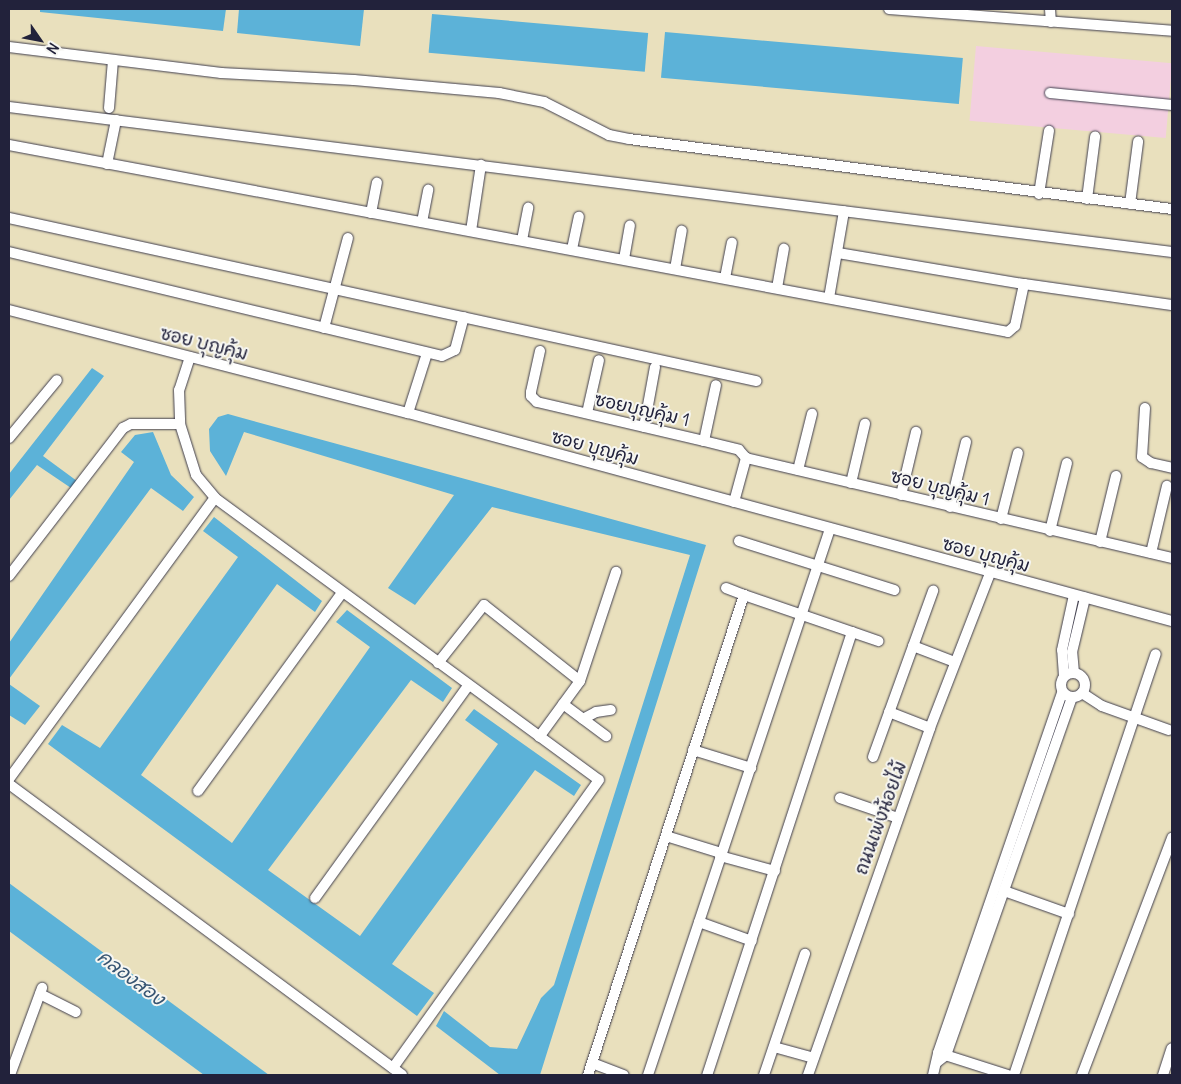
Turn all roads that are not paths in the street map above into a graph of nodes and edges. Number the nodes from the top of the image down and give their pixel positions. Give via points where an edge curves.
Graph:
1 (891, 9) edge
2 (1050, 9) edge
3 (955, 11) edge
4 (1050, 22) junction
5 (1172, 31) edge
6 (9, 47) edge
7 (113, 60) junction
8 (1050, 94) dead end
9 (1172, 105) edge
10 (9, 107) edge
11 (109, 108) dead end
12 (116, 120) junction
13 (1048, 131) dead end
14 (1095, 138) dead end
15 (1138, 142) dead end
16 (9, 145) edge
17 (107, 164) junction
18 (481, 165) junction
19 (377, 183) dead end
20 (428, 190) dead end
21 (1040, 194) junction
22 (1087, 200) junction
23 (1130, 204) junction
24 (528, 208) dead end
25 (1172, 209) edge
26 (844, 211) junction
27 (371, 213) junction
28 (578, 217) dead end
29 (9, 218) edge
30 (422, 222) junction
31 (630, 226) dead end
32 (471, 231) junction
33 (682, 231) dead end
34 (348, 238) dead end
35 (522, 240) junction
36 (732, 242) dead end
37 (572, 249) junction
38 (784, 249) dead end
39 (9, 252) edge
40 (1172, 252) edge
41 (838, 253) junction
42 (624, 259) junction
43 (675, 269) junction
44 (725, 278) junction
45 (1024, 284) junction
46 (332, 287) junction
47 (776, 288) junction
48 (829, 298) junction
49 (1172, 304) edge
50 (9, 310) edge
51 (464, 317) junction
52 (324, 328) junction
53 (540, 351) dead end
54 (428, 353) junction
55 (190, 357) junction
56 (600, 360) dead end
57 (655, 367) dead end
58 (57, 380) dead end
59 (756, 381) dead end
60 (716, 385) dead end
61 (1145, 408) dead end
62 (408, 413) junction
63 (587, 414) junction
64 (812, 414) dead end
65 (180, 424) junction
66 (865, 424) dead end
67 (644, 427) junction
68 (916, 432) dead end
69 (9, 438) edge
70 (704, 441) junction
71 (966, 442) dead end
72 (1018, 453) dead end
73 (742, 454) junction
74 (1067, 463) dead end
75 (1172, 468) edge
76 (798, 470) junction
77 (1116, 476) dead end
78 (852, 483) junction
79 (1167, 486) dead end
80 (901, 495) junction
81 (215, 498) junction
82 (734, 502) junction
83 (950, 507) junction
84 (1001, 519) junction
85 (830, 529) junction
86 (1050, 531) junction
87 (739, 540) dead end
88 (1100, 542) junction
89 (1151, 553) junction
90 (1172, 558) edge
91 (820, 566) junction
92 (616, 572) dead end
93 (990, 573) junction
94 (9, 576) edge
95 (726, 588) dead end
96 (894, 590) dead end
97 (932, 591) dead end
98 (342, 593) junction
99 (744, 595) junction
100 (1074, 596) junction
101 (1085, 598) junction
102 (803, 614) junction
103 (1172, 621) edge
104 (852, 632) junction
105 (878, 641) dead end
106 (913, 646) junction
107 (1156, 654) dead end
108 (955, 662) junction
109 (438, 663) junction
110 (1069, 675) junction
111 (580, 681) junction
112 (468, 686) junction
113 (1062, 692) junction
114 (1082, 693) junction
115 (1072, 698) junction
116 (563, 704) junction
117 (611, 710) dead end
118 (889, 712) junction
119 (1134, 718) junction
120 (583, 719) junction
121 (930, 728) junction
122 (1169, 730) dead end
123 (606, 736) dead end
124 (539, 737) junction
125 (693, 750) junction
126 (873, 757) dead end
127 (751, 768) junction
128 (9, 779) edge
129 (9, 784) edge
130 (198, 791) dead end
131 (840, 798) dead end
132 (898, 818) junction
133 (666, 836) junction
134 (1172, 838) edge
135 (720, 854) junction
136 (775, 871) junction
137 (1004, 891) junction
138 (315, 898) dead end
139 (1069, 914) junction
140 (699, 922) junction
141 (752, 941) junction
142 (805, 954) dead end
143 (76, 1012) dead end
144 (774, 1047) junction
145 (1172, 1048) edge
146 (941, 1057) junction
147 (814, 1058) junction
148 (592, 1063) junction
149 (393, 1068) junction
150 (10, 1075) edge
151 (402, 1075) edge
152 (588, 1075) edge
153 (624, 1075) edge
154 (648, 1075) edge
155 (707, 1075) edge
156 (764, 1075) edge
157 (808, 1075) edge
158 (933, 1075) edge
159 (1008, 1075) edge
160 (1014, 1075) edge
161 (1082, 1075) edge
162 (1163, 1075) edge

1 - 3 street
2 - 4 street
3 - 4 street
4 - 5 street
6 - 7 street
7 - 11 street
7 - 21 street via 221,73 354,80 499,93 544,102 610,135 629,139
8 - 9 street
10 - 12 street
12 - 17 street
12 - 18 street
13 - 21 street
14 - 22 street
15 - 23 street
16 - 17 street
17 - 27 street
18 - 26 street
18 - 32 street
19 - 27 street
20 - 30 street
21 - 22 street
22 - 23 street
23 - 25 street
24 - 35 street
26 - 40 street
26 - 41 street
27 - 30 street
28 - 37 street
29 - 46 street
30 - 32 street
31 - 42 street
32 - 35 street
33 - 43 street
34 - 46 street
35 - 37 street
36 - 44 street
37 - 42 street
38 - 47 street
39 - 52 street
41 - 45 street
41 - 48 street
42 - 43 street
43 - 44 street
44 - 47 street
45 - 48 street via 1015,326 1008,332
45 - 49 street
46 - 51 street
46 - 52 street
47 - 48 street
50 - 55 street, ซอย บุญคุ้ม
51 - 54 street via 458,344 452,354
51 - 59 street
52 - 54 street
53 - 63 street, ซอยบุญคุ้ม 1 via 531,392 538,402
54 - 62 street
55 - 62 street, ซอย บุญคุ้ม
55 - 65 street via 179,390
56 - 63 street
57 - 67 street
58 - 69 street
60 - 70 street
61 - 75 street via 1142,457 1151,463
62 - 82 street, ซอย บุญคุ้ม
63 - 67 street, ซอยบุญคุ้ม 1
64 - 76 street
65 - 81 street via 196,474
65 - 94 street via 131,424 74,490
66 - 78 street
67 - 70 street, ซอยบุญคุ้ม 1
68 - 80 street
70 - 73 street, ซอยบุญคุ้ม 1
71 - 83 street
72 - 84 street
73 - 76 street, ซอย บุญคุ้ม 1
73 - 82 street
74 - 86 street
76 - 78 street, ซอย บุญคุ้ม 1
77 - 88 street
78 - 80 street, ซอย บุญคุ้ม 1
79 - 89 street
80 - 83 street, ซอย บุญคุ้ม 1
81 - 98 street
81 - 128 street
82 - 85 street, ซอย บุญคุ้ม
83 - 84 street, ซอย บุญคุ้ม 1
84 - 86 street, ซอย บุญคุ้ม 1
85 - 91 street
85 - 93 street, ซอย บุญคุ้ม
86 - 88 street, ซอย บุญคุ้ม 1
87 - 91 street
88 - 89 street, ซอย บุญคุ้ม 1
89 - 90 street, ซอย บุญคุ้ม 1
91 - 96 street
91 - 102 street
92 - 111 street
93 - 100 street, ซอย บุญคุ้ม
93 - 108 street, ถนนเพ่งน้อยไม้
95 - 99 street
97 - 106 street
98 - 109 street
98 - 130 street
99 - 102 street
99 - 125 street
100 - 101 street, ซอย บุญคุ้ม
100 - 110 street via 1062,650
101 - 103 street, ซอย บุญคุ้ม
101 - 110 street
102 - 104 street
102 - 127 street
104 - 105 street
104 - 136 street
106 - 108 street
106 - 118 street
107 - 119 street
108 - 121 street, ถนนเพ่งน้อยไม้
109 - 111 street via 483,604
109 - 112 street
110 - 113 street via 1061,682
110 - 114 street via 1084,683
111 - 116 street
112 - 124 street
112 - 138 street
113 - 115 street
113 - 146 street
114 - 115 street
114 - 119 street via 1102,706
115 - 137 street
116 - 120 street
116 - 124 street
117 - 120 street via 596,712
118 - 121 street
118 - 126 street
119 - 122 street
119 - 139 street
120 - 123 street
121 - 132 street, ถนนเพ่งน้อยไม้
124 - 149 street via 597,778 598,783
125 - 127 street
125 - 133 street
127 - 135 street
129 - 149 street
131 - 132 street
132 - 147 street, ถนนเพ่งน้อยไม้
133 - 135 street
133 - 148 street
134 - 161 street
135 - 136 street
135 - 140 street
136 - 141 street
137 - 139 street
137 - 146 street
139 - 160 street
140 - 141 street
140 - 154 street
141 - 155 street
142 - 144 street
143 - 150 street via 41,991
144 - 147 street
144 - 156 street
145 - 162 street
146 - 158 street
146 - 159 street
147 - 157 street, ถนนเพ่งน้อยไม้
148 - 152 street
148 - 153 street
149 - 151 street

